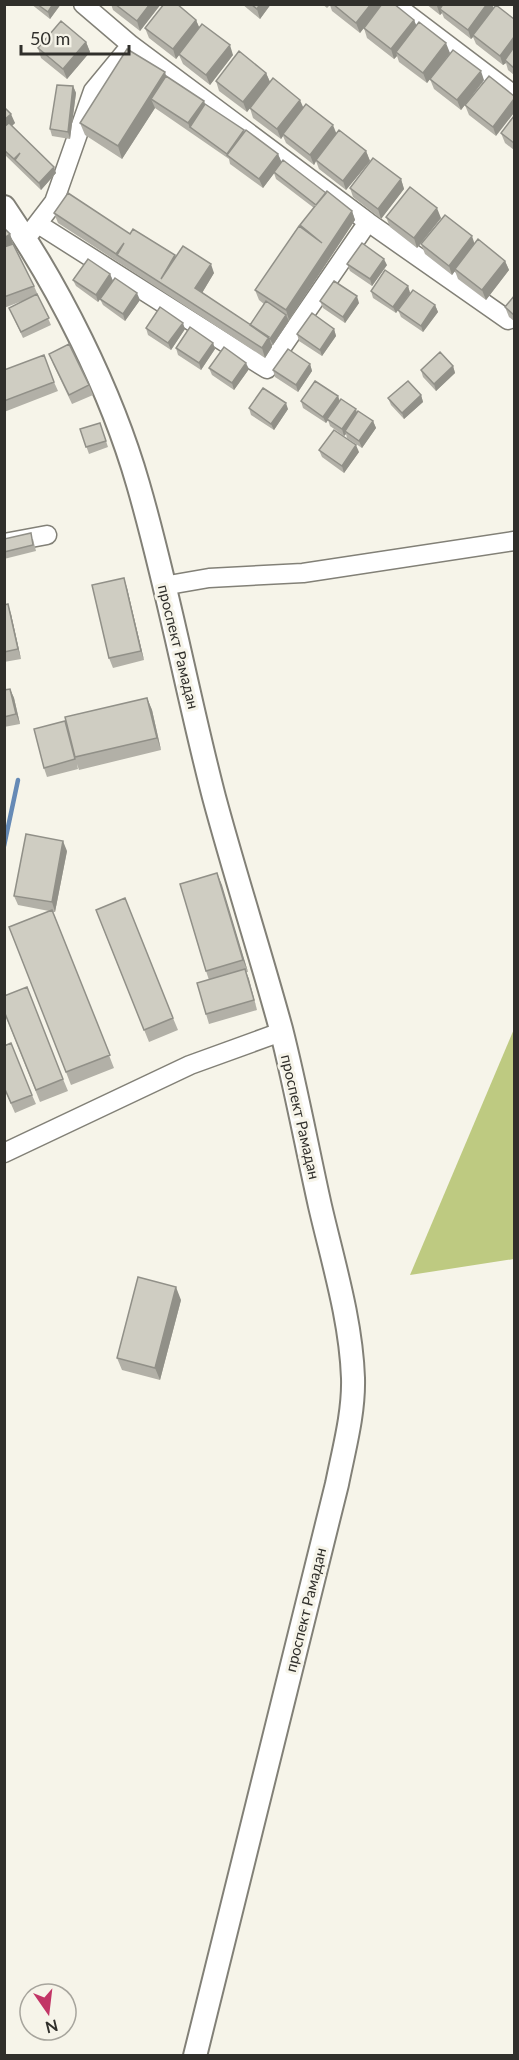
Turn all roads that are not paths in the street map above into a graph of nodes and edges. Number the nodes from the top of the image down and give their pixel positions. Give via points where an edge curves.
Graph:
1 (394, 4) edge
2 (88, 6) edge
3 (131, 45) junction
4 (514, 95) edge
5 (4, 207) edge
6 (368, 222) junction
7 (32, 231) junction
8 (508, 320) edge
9 (47, 535) dead end
10 (514, 541) edge
11 (4, 543) edge
12 (163, 586) junction
13 (281, 1032) junction
14 (4, 1153) edge
15 (195, 2055) edge

1 - 4 street
2 - 3 street
3 - 6 street
3 - 7 street via 93,91 54,202
5 - 7 main road, проспект Рамадан
6 - 7 street via 267,369
6 - 8 street
7 - 12 main road, проспект Рамадан via 109,401 139,485
9 - 11 street
10 - 12 street via 303,573 209,578
12 - 13 main road, проспект Рамадан via 214,796
13 - 14 street via 190,1065
13 - 15 main road, проспект Рамадан via 351,1353 351,1412 331,1511

